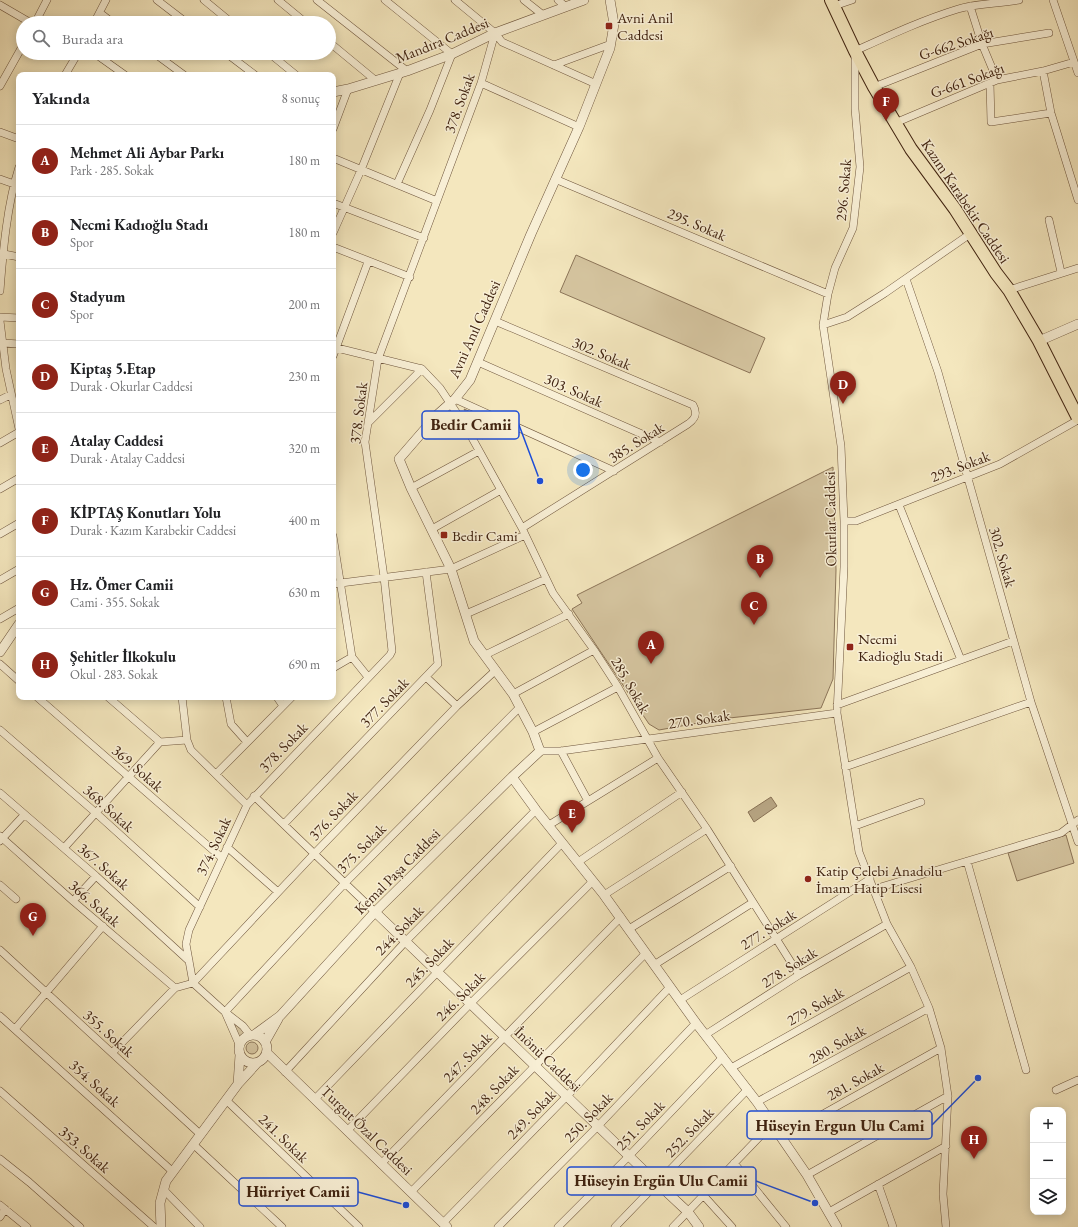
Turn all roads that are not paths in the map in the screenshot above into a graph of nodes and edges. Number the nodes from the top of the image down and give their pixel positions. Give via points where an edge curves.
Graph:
1 (47, 0) edge
2 (106, 0) edge
3 (157, 0) edge
4 (204, 0) edge
5 (278, 0) edge
6 (317, 0) edge
7 (385, 0) edge
8 (455, 0) edge
9 (524, 0) edge
10 (558, 0) edge
11 (584, 0) edge
12 (610, 0) edge
13 (852, 0) edge
14 (1019, 0) edge
15 (1053, 0) edge
16 (833, 3) edge
17 (0, 5) edge
18 (970, 6) junction
19 (566, 7) junction
20 (100, 13) junction
21 (543, 15) junction
22 (19, 16) edge
23 (39, 16) edge
24 (98, 16) edge
25 (104, 16) edge
26 (178, 16) edge
27 (223, 16) edge
28 (297, 16) edge
29 (495, 33) junction
30 (1049, 33) dead end
31 (611, 44) junction
32 (982, 44) junction
33 (336, 48) edge
34 (855, 51) junction
35 (452, 54) junction
36 (16, 57) edge
37 (74, 60) edge
38 (104, 60) edge
39 (164, 60) edge
40 (235, 60) edge
41 (278, 60) edge
42 (1074, 62) junction
43 (554, 65) junction
44 (1042, 71) junction
45 (67, 72) edge
46 (121, 72) edge
47 (180, 72) edge
48 (251, 72) edge
49 (292, 72) edge
50 (403, 72) junction
51 (1078, 73) edge
52 (375, 80) junction
53 (994, 82) junction
54 (481, 83) junction
55 (596, 84) junction
56 (0, 86) edge
57 (874, 87) junction
58 (348, 89) junction
59 (336, 91) edge
60 (1051, 113) junction
61 (336, 122) edge
62 (895, 123) junction
63 (579, 127) junction
64 (0, 132) edge
65 (16, 138) edge
66 (336, 159) edge
67 (361, 170) junction
68 (16, 177) edge
69 (0, 179) edge
70 (555, 179) junction
71 (14, 184) junction
72 (397, 184) junction
73 (15, 198) edge
74 (1078, 200) edge
75 (437, 201) junction
76 (336, 204) edge
77 (344, 208) junction
78 (1049, 220) dead end
79 (0, 222) edge
80 (8, 225) junction
81 (336, 226) edge
82 (970, 234) junction
83 (424, 238) junction
84 (336, 248) edge
85 (4, 254) junction
86 (16, 256) edge
87 (1, 262) edge
88 (368, 262) junction
89 (1078, 268) edge
90 (1061, 272) junction
91 (410, 277) junction
92 (906, 279) junction
93 (1009, 290) junction
94 (0, 291) edge
95 (828, 294) junction
96 (0, 317) edge
97 (16, 318) edge
98 (0, 321) edge
99 (495, 321) junction
100 (1078, 324) edge
101 (823, 325) junction
102 (1039, 341) junction
103 (3, 343) junction
104 (336, 343) edge
105 (16, 344) edge
106 (336, 348) edge
107 (378, 359) junction
108 (478, 362) junction
109 (422, 369) junction
110 (3, 370) edge
111 (10, 395) junction
112 (0, 400) edge
113 (453, 401) junction
114 (696, 410) joint
115 (16, 418) edge
116 (1078, 419) edge
117 (369, 422) junction
118 (16, 434) edge
119 (660, 442) junction
120 (0, 443) edge
121 (479, 451) junction
122 (614, 471) junction
123 (966, 477) junction
124 (16, 480) edge
125 (0, 488) edge
126 (411, 488) junction
127 (501, 490) junction
128 (899, 504) junction
129 (844, 521) junction
130 (16, 525) edge
131 (432, 529) junction
132 (523, 532) junction
133 (0, 534) edge
134 (451, 569) junction
135 (16, 572) edge
136 (336, 572) edge
137 (426, 572) junction
138 (384, 577) junction
139 (0, 580) edge
140 (546, 580) junction
141 (337, 584) edge
142 (16, 610) edge
143 (466, 614) junction
144 (569, 614) junction
145 (0, 619) edge
146 (16, 628) edge
147 (1013, 641) junction
148 (594, 650) junction
149 (0, 652) edge
150 (485, 655) junction
151 (352, 657) junction
152 (961, 660) junction
153 (0, 664) edge
154 (336, 666) edge
155 (496, 670) junction
156 (368, 677) junction
157 (426, 677) junction
158 (16, 678) edge
159 (618, 687) junction
160 (513, 694) junction
161 (40, 700) edge
162 (111, 700) edge
163 (182, 700) edge
164 (227, 700) edge
165 (279, 700) edge
166 (289, 700) edge
167 (1031, 702) junction
168 (837, 705) junction
169 (283, 706) junction
170 (457, 706) junction
171 (520, 706) junction
172 (837, 713) junction
173 (0, 730) edge
174 (533, 732) junction
175 (646, 739) junction
176 (187, 740) junction
177 (160, 742) junction
178 (247, 742) junction
179 (540, 751) junction
180 (561, 751) junction
181 (658, 758) junction
182 (845, 767) junction
183 (216, 774) junction
184 (128, 777) junction
185 (512, 777) junction
186 (682, 792) junction
187 (0, 793) edge
188 (254, 796) junction
189 (588, 801) junction
190 (921, 802) dead end
191 (247, 805) junction
192 (536, 810) junction
193 (96, 813) junction
194 (24, 815) junction
195 (1075, 821) edge
196 (284, 824) junction
197 (549, 825) junction
198 (855, 826) junction
199 (708, 829) junction
200 (1, 838) edge
201 (1078, 842) edge
202 (562, 843) junction
203 (227, 847) junction
204 (64, 848) junction
205 (314, 854) junction
206 (222, 858) junction
207 (967, 861) junction
208 (578, 862) junction
209 (731, 866) junction
210 (96, 876) junction
211 (870, 879) junction
212 (593, 881) junction
213 (344, 884) junction
214 (0, 886) edge
215 (874, 889) junction
216 (278, 892) junction
217 (604, 895) junction
218 (16, 899) dead end
219 (73, 901) junction
220 (752, 903) junction
221 (200, 907) junction
222 (375, 912) junction
223 (621, 917) junction
224 (887, 924) junction
225 (102, 926) junction
226 (629, 929) junction
227 (776, 939) junction
228 (406, 941) junction
229 (0, 950) edge
230 (646, 953) junction
231 (189, 961) junction
232 (654, 965) junction
233 (911, 967) junction
234 (438, 971) junction
235 (799, 976) junction
236 (193, 983) junction
237 (670, 987) junction
238 (175, 988) junction
239 (46, 993) junction
240 (680, 1000) junction
241 (471, 1003) junction
242 (929, 1008) junction
243 (225, 1012) junction
244 (0, 1016) edge
245 (280, 1016) junction
246 (696, 1023) junction
247 (15, 1029) junction
248 (252, 1035) junction
249 (705, 1035) junction
250 (505, 1036) junction
251 (265, 1042) junction
252 (941, 1048) junction
253 (240, 1052) junction
254 (112, 1053) junction
255 (267, 1053) junction
256 (723, 1057) junction
257 (258, 1062) junction
258 (535, 1065) junction
259 (732, 1068) junction
260 (1026, 1070) dead end
261 (285, 1072) junction
262 (1078, 1080) edge
263 (238, 1084) junction
264 (748, 1089) junction
265 (1056, 1090) dead end
266 (0, 1091) edge
267 (566, 1096) junction
268 (948, 1096) junction
269 (315, 1099) junction
270 (226, 1100) junction
271 (757, 1102) junction
272 (772, 1124) junction
273 (598, 1126) junction
274 (347, 1131) junction
275 (200, 1134) junction
276 (782, 1137) junction
277 (193, 1144) junction
278 (946, 1146) junction
279 (628, 1156) junction
280 (0, 1159) edge
281 (734, 1163) junction
282 (382, 1164) junction
283 (172, 1171) junction
284 (807, 1175) junction
285 (657, 1183) junction
286 (878, 1184) junction
287 (164, 1190) junction
288 (411, 1192) junction
289 (704, 1196) junction
290 (3, 1207) edge
291 (688, 1212) junction
292 (829, 1212) junction
293 (0, 1217) edge
294 (445, 1225) edge
295 (27, 1227) edge
296 (80, 1227) edge
297 (154, 1227) edge
298 (161, 1227) edge
299 (200, 1227) edge
300 (282, 1227) edge
301 (358, 1227) edge
302 (498, 1227) edge
303 (558, 1227) edge
304 (615, 1227) edge
305 (673, 1227) edge
306 (700, 1227) edge
307 (732, 1227) edge
308 (786, 1227) edge
309 (837, 1227) edge
310 (893, 1227) edge
311 (946, 1227) edge

1 - 23 street
2 - 20 street
3 - 26 street
4 - 27 street
5 - 28 street
6 - 50 street
7 - 35 street
8 - 29 street
9 - 21 street
10 - 19 street
11 - 19 street, Mandıra Caddesi
12 - 31 street, Avni Anıl Caddesi via 614,24
13 - 16 street
14 - 18 street
15 - 42 street
16 - 34 main road, Kazım Karabekir Caddesi
17 - 22 street
18 - 32 street
18 - 34 street via 910,27
19 - 21 street, Mandıra Caddesi
20 - 24 street
20 - 25 street
21 - 29 street, Mandıra Caddesi
29 - 35 street, Mandıra Caddesi
29 - 43 street via 502,42
29 - 54 street, 378. Sokak
30 - 32 street, G-662 Sokağı
31 - 43 street
31 - 55 street, Avni Anıl Caddesi
32 - 53 street
32 - 57 street, G-662 Sokağı
33 - 52 street
34 - 57 main road, Kazım Karabekir Caddesi
34 - 95 street, 296. Sokak via 855,109 860,167 853,228 835,268
35 - 50 street, Mandıra Caddesi
35 - 72 street
36 - 56 street
37 - 45 street
38 - 46 street
39 - 47 street
40 - 48 street
41 - 49 street
42 - 44 street, G-661 Sokağı
42 - 51 street
43 - 55 street
44 - 53 street, G-661 Sokağı
44 - 60 street
50 - 52 street, Mandıra Caddesi
50 - 67 street
52 - 58 street, Mandıra Caddesi
53 - 60 street via 991,122
53 - 62 street, G-661 Sokağı
54 - 63 street
54 - 75 street, 378. Sokak
55 - 63 street, Avni Anıl Caddesi
57 - 62 main road, Kazım Karabekir Caddesi
58 - 59 street, Mandıra Caddesi
58 - 61 street
60 - 74 street
62 - 82 main road, Kazım Karabekir Caddesi
63 - 70 street, Avni Anıl Caddesi
64 - 65 street
66 - 67 street
67 - 72 street
67 - 77 street
68 - 71 street
69 - 71 street
70 - 95 street, 295. Sokak
70 - 99 street, Avni Anıl Caddesi
71 - 73 street
72 - 75 street
73 - 80 street
75 - 83 street, 378. Sokak
76 - 77 street
77 - 81 street
77 - 83 street
78 - 90 street
79 - 80 street
80 - 85 street
82 - 92 street
82 - 93 main road, Kazım Karabekir Caddesi
83 - 91 street, 378. Sokak
84 - 88 street
85 - 86 street
85 - 87 street
87 - 94 street
88 - 91 street
88 - 104 street
89 - 90 street
90 - 93 street
91 - 107 street, 378. Sokak
92 - 101 street via 847,317
92 - 123 street, 302. Sokak via 938,372
93 - 102 main road, Kazım Karabekir Caddesi
95 - 101 street, 296. Sokak
96 - 97 street
98 - 103 street
99 - 108 street, Avni Anıl Caddesi
99 - 114 street, 302. Sokak via 693,405
100 - 102 street
101 - 129 street, Okurlar Caddesi via 841,446
102 - 116 main road, Kazım Karabekir Caddesi
103 - 105 street
103 - 110 street
106 - 107 street
107 - 109 street
107 - 117 street, 378. Sokak
108 - 113 street, Avni Anıl Caddesi via 470,380
108 - 119 street, 303. Sokak
109 - 113 street, 285. Sokak
109 - 117 street
110 - 111 street
111 - 112 street
111 - 115 street
113 - 121 street, 285. Sokak
113 - 122 street
113 - 126 street, Avni Anıl Caddesi via 438,414 399,459
114 - 119 street, 385. Sokak via 693,420
116 - 123 street, 293. Sokak via 1000,464
117 - 138 street, 378. Sokak via 365,442
118 - 120 street
119 - 122 street, 385. Sokak
121 - 126 street
121 - 127 street, 285. Sokak
122 - 132 street, 385. Sokak
123 - 128 street, 293. Sokak
123 - 147 street, 302. Sokak
124 - 125 street
126 - 131 street, Avni Anıl Caddesi
127 - 131 street
127 - 132 street, 285. Sokak
128 - 129 street, 293. Sokak via 856,521
128 - 152 street
129 - 168 street, Okurlar Caddesi
130 - 133 street
131 - 134 street, Avni Anıl Caddesi
132 - 134 street, 385. Sokak
132 - 140 street, 285. Sokak
134 - 137 street, 385. Sokak
134 - 143 street, Avni Anıl Caddesi
135 - 139 street
136 - 141 street
137 - 138 street, 385. Sokak
137 - 157 street, 377. Sokak via 438,664
138 - 141 street, 385. Sokak
138 - 156 street, 378. Sokak via 392,651
140 - 143 street
140 - 144 street, 285. Sokak
141 - 151 street
142 - 145 street
143 - 150 street, Avni Anıl Caddesi via 474,641
144 - 148 street, 285. Sokak
144 - 150 street
146 - 149 street
147 - 152 street
147 - 167 street, 302. Sokak
148 - 159 street, 285. Sokak
148 - 160 street
150 - 155 street, Avni Anıl Caddesi
151 - 154 street
151 - 156 street
152 - 168 street
153 - 158 street
155 - 160 street, Avni Anıl Caddesi
155 - 170 street, 376. Sokak
156 - 188 street, 378. Sokak
157 - 170 street
157 - 196 street, 377. Sokak
159 - 174 street
159 - 175 street, 285. Sokak
160 - 171 street, Avni Anıl Caddesi
161 - 184 street, 369. Sokak
162 - 177 street
163 - 176 street, 374. Sokak
164 - 178 street via 231,724
165 - 169 street
166 - 169 street
167 - 182 street
167 - 195 street, 302. Sokak
168 - 172 street, Okurlar Caddesi
169 - 178 street
170 - 205 street, 376. Sokak
171 - 174 street, Avni Anıl Caddesi
171 - 213 street, 375. Sokak
172 - 175 street, 270. Sokak
172 - 182 street, Okurlar Caddesi
173 - 193 street, 368. Sokak
174 - 179 street, Avni Anıl Caddesi
175 - 180 street, 270. Sokak
175 - 181 street, 285. Sokak
176 - 177 street
176 - 183 street, 374. Sokak via 191,750
177 - 184 street
178 - 183 street
179 - 180 street, 270. Sokak
179 - 185 street, Kemal Paşa Caddesi
180 - 189 street
181 - 186 street, 285. Sokak
181 - 189 street
182 - 198 street, Okurlar Caddesi
183 - 191 street, 374. Sokak
184 - 193 street
184 - 206 street, 369. Sokak
185 - 192 street
185 - 222 street, Kemal Paşa Caddesi
186 - 199 street, 285. Sokak
186 - 208 street
187 - 194 street, 367. Sokak
188 - 191 street, 378. Sokak
188 - 196 street
189 - 197 street
190 - 198 street
191 - 203 street, 374. Sokak
192 - 197 street
192 - 228 street, 244. Sokak
193 - 204 street
193 - 221 street, 368. Sokak
194 - 200 street
194 - 204 street, 367. Sokak
195 - 201 street, 302. Sokak
195 - 207 street via 1060,833
196 - 205 street
197 - 202 street
198 - 211 street, Okurlar Caddesi via 859,852
199 - 209 street, 285. Sokak
199 - 217 street
200 - 219 street, 366. Sokak
202 - 208 street
202 - 234 street, 245. Sokak
203 - 206 street, 374. Sokak
203 - 216 street
204 - 210 street, 367. Sokak
205 - 213 street
205 - 216 street, 376. Sokak
206 - 221 street, 374. Sokak
207 - 215 street
207 - 260 street
208 - 212 street
209 - 220 street, 285. Sokak
209 - 226 street
210 - 219 street
210 - 231 street, 367. Sokak
211 - 215 street, Okurlar Caddesi
211 - 227 street, 277. Sokak
212 - 217 street
212 - 241 street, 246. Sokak
213 - 222 street
213 - 243 street, 375. Sokak
214 - 218 street
215 - 224 street, Okurlar Caddesi
216 - 236 street, 376. Sokak
217 - 223 street
219 - 225 street, 366. Sokak
220 - 227 street, 285. Sokak
220 - 232 street
221 - 231 street, 374. Sokak via 189,930 186,944
222 - 228 street, İnönü Caddesi
222 - 245 street, Kemal Paşa Caddesi
223 - 226 street
223 - 250 street, 247. Sokak
224 - 233 street, Okurlar Caddesi
224 - 235 street, 278. Sokak
225 - 238 street, 366. Sokak
225 - 239 street
226 - 230 street
227 - 235 street, 285. Sokak
227 - 240 street, 277. Sokak
228 - 234 street, İnönü Caddesi
228 - 261 street, 244. Sokak
229 - 239 street, 355. Sokak
230 - 232 street
230 - 258 street, 248. Sokak
231 - 236 street, 374. Sokak
232 - 237 street
233 - 242 street, Okurlar Caddesi
233 - 259 street, 279. Sokak
234 - 241 street, İnönü Caddesi
234 - 269 street, 245. Sokak
235 - 249 street, 278. Sokak
236 - 238 street
236 - 243 street
237 - 240 street
237 - 267 street, 249. Sokak
238 - 254 street
239 - 247 street
239 - 254 street, 355. Sokak
240 - 246 street
241 - 250 street, İnönü Caddesi
241 - 274 street, 246. Sokak
242 - 252 street, Okurlar Caddesi
242 - 271 street, 280. Sokak
243 - 248 street
243 - 253 street
244 - 247 street, 354. Sokak
245 - 248 street, Kemal Paşa Caddesi
245 - 251 street, Kemal Paşa Caddesi
246 - 249 street
246 - 273 street, 250. Sokak
247 - 283 street, 354. Sokak
248 - 251 street via 262,1038
248 - 253 street via 242,1040
249 - 256 street
250 - 258 street, İnönü Caddesi
250 - 282 street, 247. Sokak
251 - 255 street
252 - 268 street, Okurlar Caddesi
252 - 276 street, 281. Sokak
253 - 257 street via 246,1061
253 - 263 street
254 - 275 street, 355. Sokak
255 - 257 street
255 - 261 street, Turgut Özal Caddesi
256 - 259 street
256 - 279 street, 251. Sokak
257 - 263 street
258 - 267 street, İnönü Caddesi
258 - 288 street, 248. Sokak
259 - 264 street
261 - 269 street, Turgut Özal Caddesi
262 - 265 street
263 - 270 street
264 - 271 street
264 - 285 street, 252. Sokak
266 - 297 street, 353. Sokak
267 - 273 street, İnönü Caddesi
267 - 294 street, 249. Sokak
268 - 278 street, Okurlar Caddesi
268 - 284 street
269 - 274 street, Turgut Özal Caddesi
270 - 275 street
270 - 301 street, 241. Sokak
271 - 272 street
272 - 276 street
272 - 281 street
273 - 279 street, İnönü Caddesi
273 - 302 street, 250. Sokak
274 - 282 street, Turgut Özal Caddesi
275 - 277 street
276 - 284 street
277 - 283 street
277 - 300 street
278 - 286 street
278 - 311 street, Okurlar Caddesi via 943,1194
279 - 285 street, İnönü Caddesi
279 - 303 street, 251. Sokak
280 - 296 street
281 - 289 street
281 - 308 street
282 - 288 street, Turgut Özal Caddesi
283 - 287 street
284 - 292 street
285 - 291 street, İnönü Caddesi
285 - 304 street, 252. Sokak
286 - 292 street
286 - 310 street
287 - 298 street via 160,1203
287 - 299 street
288 - 294 street, Turgut Özal Caddesi
289 - 291 street
289 - 307 street
290 - 293 street
290 - 295 street
291 - 305 street
291 - 306 street, İnönü Caddesi
292 - 309 street

